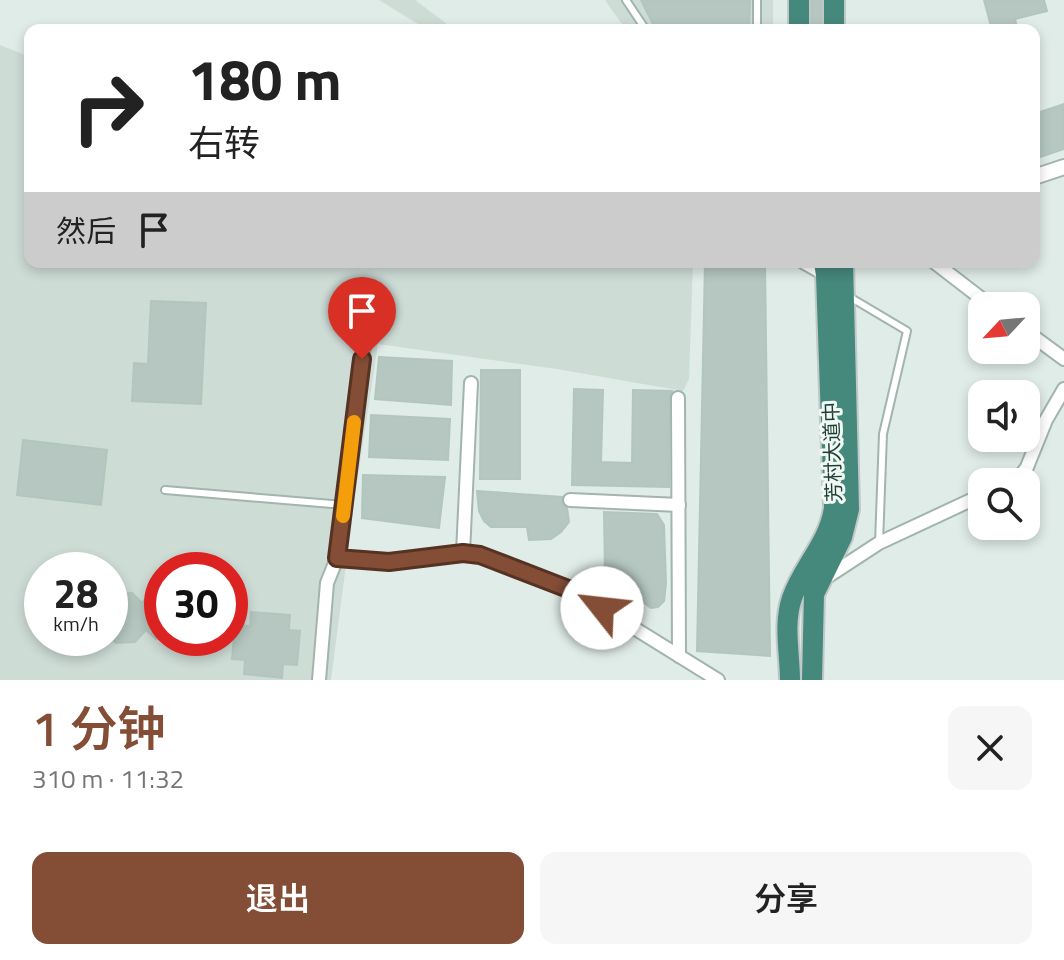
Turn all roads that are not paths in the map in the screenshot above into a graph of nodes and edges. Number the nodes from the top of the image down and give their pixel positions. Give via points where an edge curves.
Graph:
1 (626, 0) edge
2 (757, 0) edge
3 (799, 0) edge
4 (834, 0) edge
5 (642, 24) edge
6 (757, 24) edge
7 (799, 24) edge
8 (834, 24) edge
9 (1064, 167) edge
10 (1040, 175) edge
11 (843, 268) edge
12 (942, 268) edge
13 (825, 269) edge
14 (973, 292) edge
15 (845, 295) junction
16 (366, 330) dead end
17 (1040, 341) edge
18 (1064, 359) edge
19 (471, 383) dead end
20 (1064, 389) edge
21 (678, 398) dead end
22 (1026, 468) edge
23 (165, 490) dead end
24 (570, 500) dead end
25 (968, 502) edge
26 (344, 505) junction
27 (679, 505) junction
28 (879, 543) junction
29 (463, 553) junction
30 (337, 558) junction
31 (827, 577) dead end
32 (679, 656) junction
33 (319, 680) edge
34 (718, 680) edge
35 (790, 680) edge
36 (812, 680) edge

1 - 5 lane
2 - 6 lane
3 - 7 highway
4 - 8 highway
9 - 10 street
11 - 15 highway, 芳村大道中
12 - 14 street
13 - 35 highway, 芳村大道中 via 833,520 792,600
15 - 28 lane via 907,331 883,434
15 - 36 highway, 芳村大道中 via 849,509 842,537 814,594
16 - 26 street
17 - 18 street
19 - 29 street
20 - 22 street
21 - 27 street
23 - 26 lane
24 - 27 street
25 - 28 street
26 - 30 street
27 - 32 street
28 - 31 street
29 - 30 street via 389,562
29 - 32 street via 576,592
30 - 33 street via 327,583
32 - 34 street

